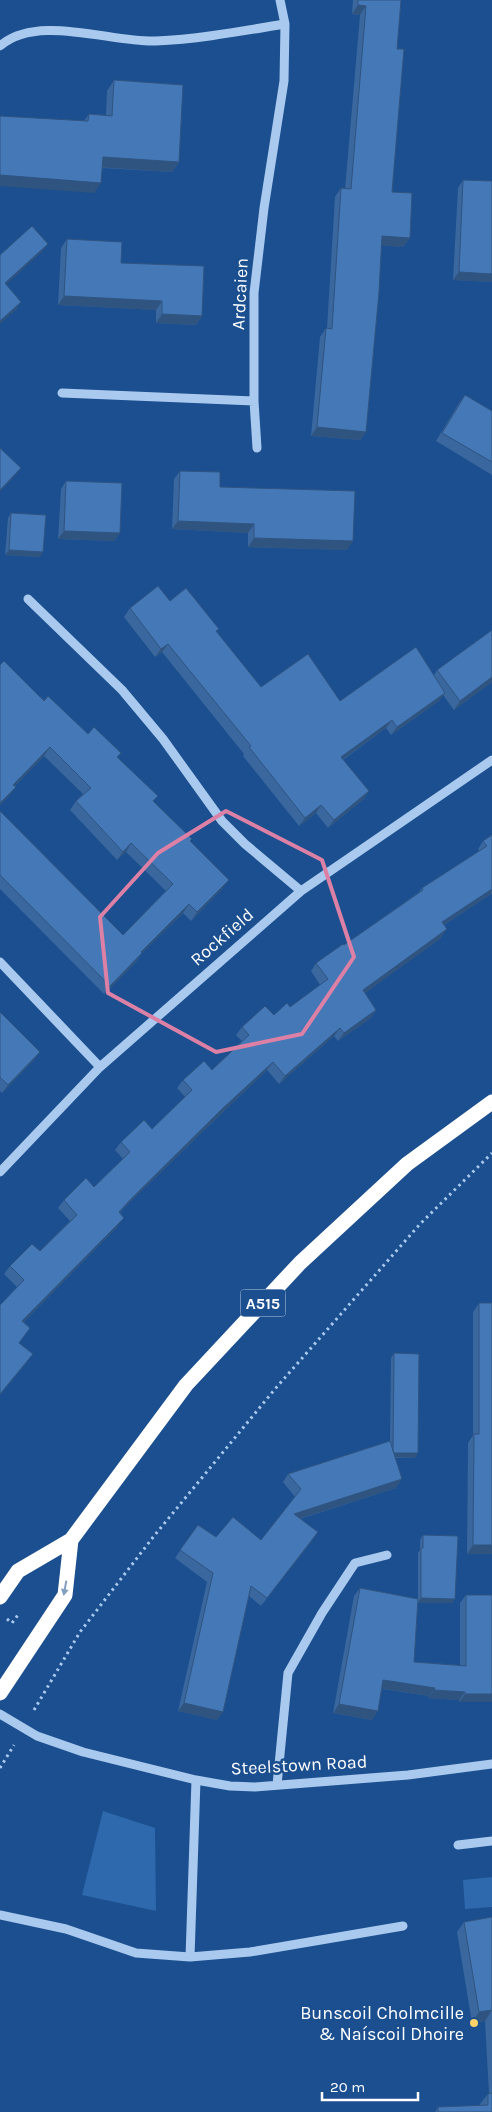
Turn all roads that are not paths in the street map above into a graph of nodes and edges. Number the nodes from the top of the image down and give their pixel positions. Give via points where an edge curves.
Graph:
1 (280, 0) edge
2 (285, 24) junction
3 (0, 46) edge
4 (62, 393) dead end
5 (254, 401) junction
6 (257, 448) dead end
7 (28, 598) dead end
8 (492, 760) edge
9 (301, 891) junction
10 (0, 962) edge
11 (100, 1067) junction
12 (492, 1102) edge
13 (0, 1172) edge
14 (71, 1540) junction
15 (387, 1554) dead end
16 (0, 1597) edge
17 (0, 1693) edge
18 (0, 1714) edge
19 (492, 1764) edge
20 (196, 1780) junction
21 (277, 1784) junction
22 (492, 1841) edge
23 (458, 1845) dead end
24 (0, 1915) edge
25 (403, 1926) dead end
26 (190, 1957) junction

1 - 2 street, Ardcaien
2 - 3 street via 154,41 40,30 7,40
2 - 5 street, Ardcaien via 284,81 254,293
4 - 5 street
5 - 6 street, Ardcaien
7 - 9 street via 122,690 162,738 222,821
8 - 9 street, Rockfield
9 - 11 street, Rockfield
10 - 11 street
11 - 13 street, Rockfield
12 - 14 highway, A515 via 407,1164 300,1263 186,1385
14 - 16 highway, A515 via 18,1571
14 -> 17 highway via 65,1595
15 - 21 street via 355,1563 322,1612 288,1673
18 - 20 street, Steelstown Road via 37,1736 83,1752
19 - 21 street, Steelstown Road via 408,1775
20 - 21 street, Steelstown Road via 230,1786
20 - 26 street
22 - 23 street
24 - 26 street via 66,1930 136,1953
25 - 26 street via 250,1952

